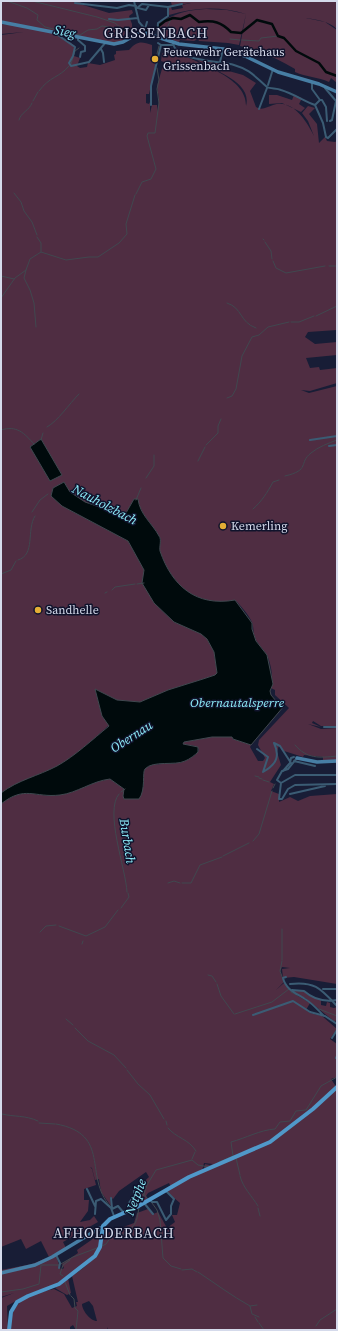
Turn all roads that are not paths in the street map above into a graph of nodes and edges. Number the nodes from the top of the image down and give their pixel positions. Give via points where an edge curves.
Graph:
1 (134, 1) edge
2 (75, 3) dead end
3 (182, 4) dead end
4 (150, 6) junction
5 (168, 7) junction
6 (137, 8) junction
7 (138, 18) junction
8 (109, 19) dead end
9 (1, 22) edge
10 (147, 22) dead end
11 (145, 31) junction
12 (55, 33) junction
13 (157, 36) junction
14 (78, 37) junction
15 (106, 42) junction
16 (158, 43) dead end
17 (173, 43) junction
18 (161, 45) junction
19 (101, 49) junction
20 (223, 49) junction
21 (80, 57) dead end
22 (104, 62) dead end
23 (220, 62) junction
24 (273, 69) junction
25 (312, 82) junction
26 (268, 86) junction
27 (323, 86) junction
28 (337, 92) edge
29 (320, 100) junction
30 (152, 105) dead end
31 (315, 105) junction
32 (259, 109) dead end
33 (337, 129) edge
34 (337, 436) edge
35 (310, 440) dead end
36 (337, 445) edge
37 (329, 446) dead end
38 (324, 727) dead end
39 (337, 727) edge
40 (257, 749) dead end
41 (295, 758) junction
42 (337, 761) edge
43 (290, 763) junction
44 (315, 766) dead end
45 (337, 774) edge
46 (281, 783) junction
47 (329, 784) junction
48 (337, 784) edge
49 (290, 794) dead end
50 (286, 977) dead end
51 (290, 984) dead end
52 (337, 989) edge
53 (290, 990) junction
54 (322, 990) junction
55 (337, 1000) edge
56 (332, 1001) junction
57 (337, 1006) edge
58 (253, 1015) dead end
59 (325, 1016) junction
60 (337, 1024) edge
61 (337, 1030) edge
62 (332, 1038) dead end
63 (337, 1087) edge
64 (142, 1183) dead end
65 (87, 1189) dead end
66 (166, 1191) junction
67 (111, 1198) dead end
68 (149, 1199) junction
69 (141, 1205) junction
70 (96, 1206) junction
71 (112, 1209) junction
72 (131, 1210) junction
73 (124, 1213) junction
74 (95, 1214) dead end
75 (153, 1214) dead end
76 (114, 1216) junction
77 (103, 1228) junction
78 (56, 1254) junction
79 (60, 1265) dead end
80 (1, 1273) edge
81 (9, 1330) edge

1 - 6 street
2 - 6 street via 117,8 129,5
3 - 5 street
4 - 5 street
4 - 6 street via 146,10
4 - 6 street via 141,4
5 - 13 street via 168,16 159,22
6 - 7 street
7 - 8 street
7 - 11 street
9 - 12 main road
10 - 11 street
11 - 13 main road
11 - 15 main road via 124,42
12 - 14 main road
12 - 19 street via 75,47 69,63 71,66 89,62
13 - 17 main road
14 - 15 main road
14 - 21 street via 85,46 85,51 81,52
15 - 19 street
16 - 18 street
17 - 18 street
17 - 20 main road
17 - 23 street via 179,52 191,58
18 - 30 street via 151,86
19 - 22 street
20 - 23 street
20 - 24 main road via 246,56
23 - 26 street via 251,72
24 - 25 main road
24 - 26 street
25 - 27 main road
25 - 29 street via 312,89
26 - 31 street via 290,92
26 - 32 street
27 - 28 main road
27 - 29 street via 336,101 332,120 329,121 326,107
29 - 31 street
31 - 33 street via 328,138
34 - 35 street
36 - 37 street
38 - 39 street
40 - 43 street via 268,756 264,772 276,760 278,749 274,743 280,746
41 - 42 main road via 317,762
41 - 43 street
41 - 44 street
43 - 46 street via 288,769 282,771 277,780
45 - 46 street via 293,775
46 - 47 street via 279,799 282,800 288,789 295,785
47 - 48 street
47 - 49 street
50 - 53 street via 283,978
51 - 54 street via 308,984
52 - 54 street
53 - 56 street via 304,991 308,995
53 - 59 street via 305,998
54 - 56 street
55 - 56 street
56 - 57 street
58 - 59 street via 291,1001 297,1002 310,1012
59 - 60 street
61 - 62 street
63 - 66 main road via 270,1142 188,1178
64 - 72 street via 134,1191 134,1196 128,1204
65 - 70 street
66 - 68 main road
66 - 68 street via 174,1199 171,1214 166,1220 157,1202
67 - 71 street
68 - 69 main road
69 - 72 main road
69 - 75 street
70 - 71 street via 96,1200 101,1199
70 - 74 street
71 - 73 street via 118,1206
71 - 76 street
72 - 73 main road
73 - 76 main road
76 - 77 main road
77 - 78 main road
77 - 81 main road via 100,1247 92,1259 59,1284 18,1302 11,1312
78 - 79 street
78 - 80 main road via 27,1268

